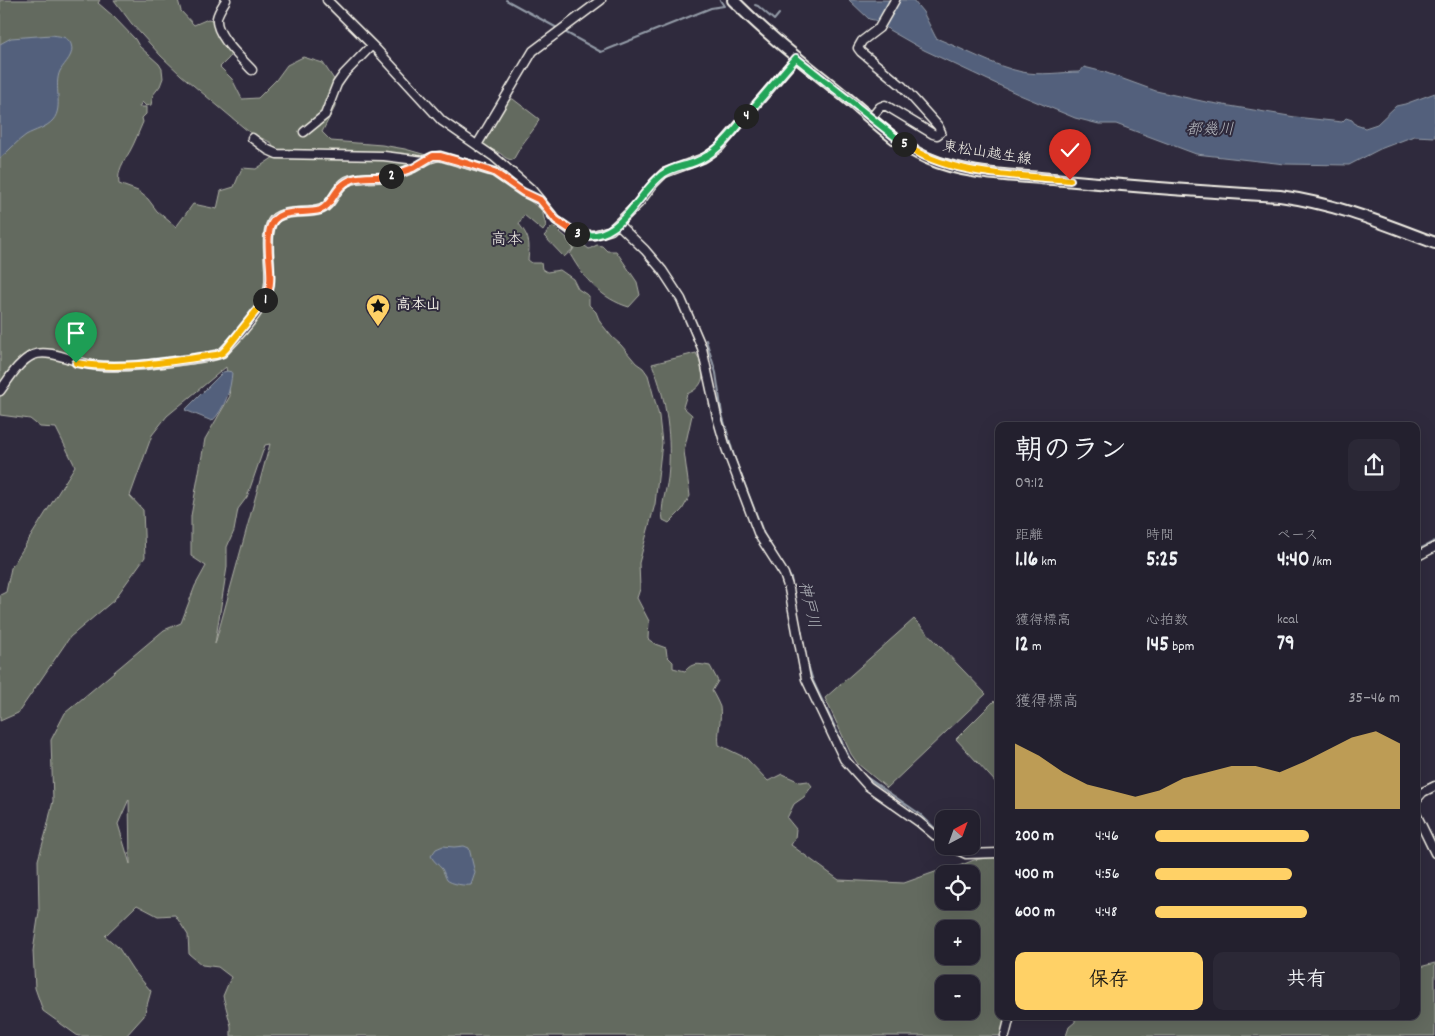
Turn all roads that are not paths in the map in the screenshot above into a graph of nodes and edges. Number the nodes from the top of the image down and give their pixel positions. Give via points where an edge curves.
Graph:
1 (226, 0) edge
2 (327, 0) edge
3 (601, 0) edge
4 (733, 0) edge
5 (895, 0) edge
6 (372, 45) junction
7 (796, 58) junction
8 (252, 70) dead end
9 (870, 118) junction
10 (304, 132) dead end
11 (252, 138) dead end
12 (477, 145) junction
13 (424, 161) junction
14 (540, 200) junction
15 (618, 224) junction
16 (1435, 243) edge
17 (0, 392) edge
18 (1435, 547) edge
19 (1420, 555) edge
20 (1435, 786) edge
21 (1420, 795) edge
22 (1420, 822) edge
23 (935, 835) edge
24 (995, 853) edge
25 (1435, 853) edge
26 (980, 854) edge
27 (1009, 1020) edge
28 (1005, 1036) edge

1 - 8 street via 217,17 218,27
2 - 6 street
3 - 12 street via 533,51
4 - 7 main road, 東松山越生線
5 - 9 street via 879,28 860,43 859,49 902,86 941,132 933,134 885,106
6 - 10 street via 337,84 326,115
6 - 12 street via 442,121
7 - 9 main road, 東松山越生線
7 - 15 street via 719,148 699,160 664,173
9 - 16 main road, 東松山越生線 via 921,156 956,168 1082,182 1309,200
11 - 13 street via 277,154 384,156
12 - 14 street via 508,168
13 - 14 street via 440,156 494,172
13 - 17 street via 390,176 355,178 337,189 329,204 322,209 283,214 274,219 270,229 267,298 222,353 137,365 94,366 52,354 34,354 22,363
14 - 15 street via 556,220 579,235 602,233
15 - 23 street via 662,270 681,299 702,348 726,448 759,535 784,574 806,679 844,759 868,786
18 - 19 street
20 - 21 street
22 - 25 street
24 - 26 street
27 - 28 street

